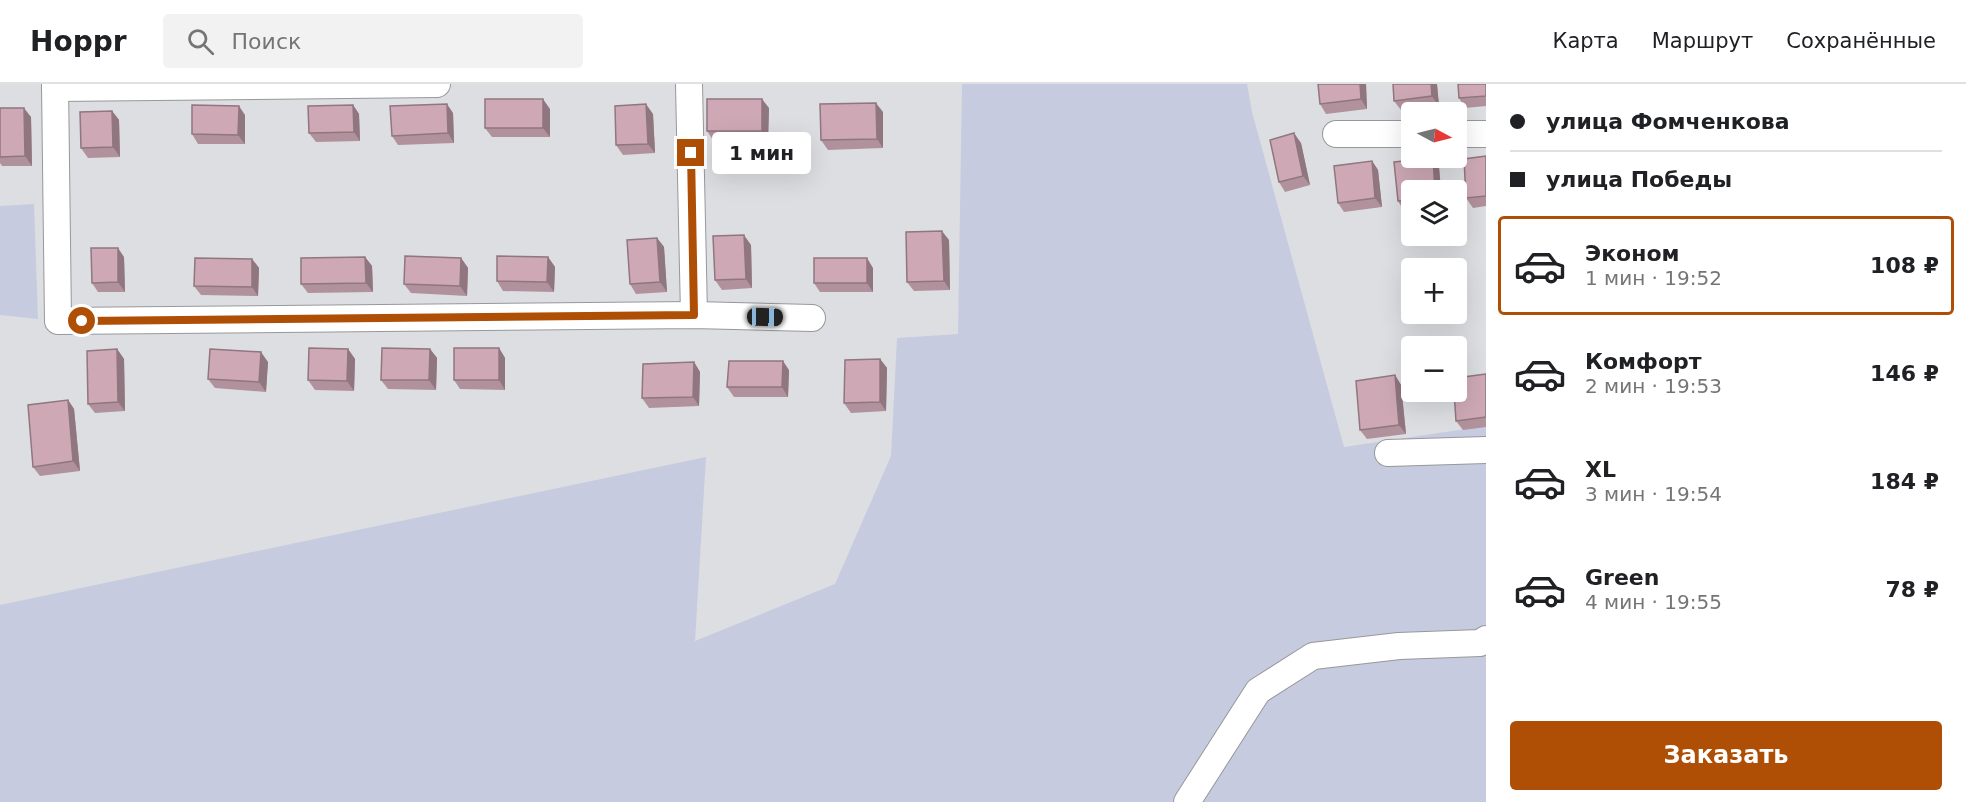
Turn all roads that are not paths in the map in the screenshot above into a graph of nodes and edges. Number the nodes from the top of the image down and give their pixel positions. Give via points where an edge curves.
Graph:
1 (437, 84) edge
2 (689, 84) edge
3 (55, 86) edge
4 (1336, 134) dead end
5 (1401, 134) edge
6 (1467, 134) edge
7 (1486, 134) edge
8 (694, 315) junction
9 (812, 318) dead end
10 (1486, 450) edge
11 (1388, 453) dead end
12 (1486, 639) edge
13 (1187, 802) edge

1 - 3 street
2 - 8 street
3 - 8 street via 58,321
4 - 5 street
6 - 7 street
8 - 9 street
10 - 11 street
12 - 13 street via 1480,643 1399,646 1313,656 1258,691

